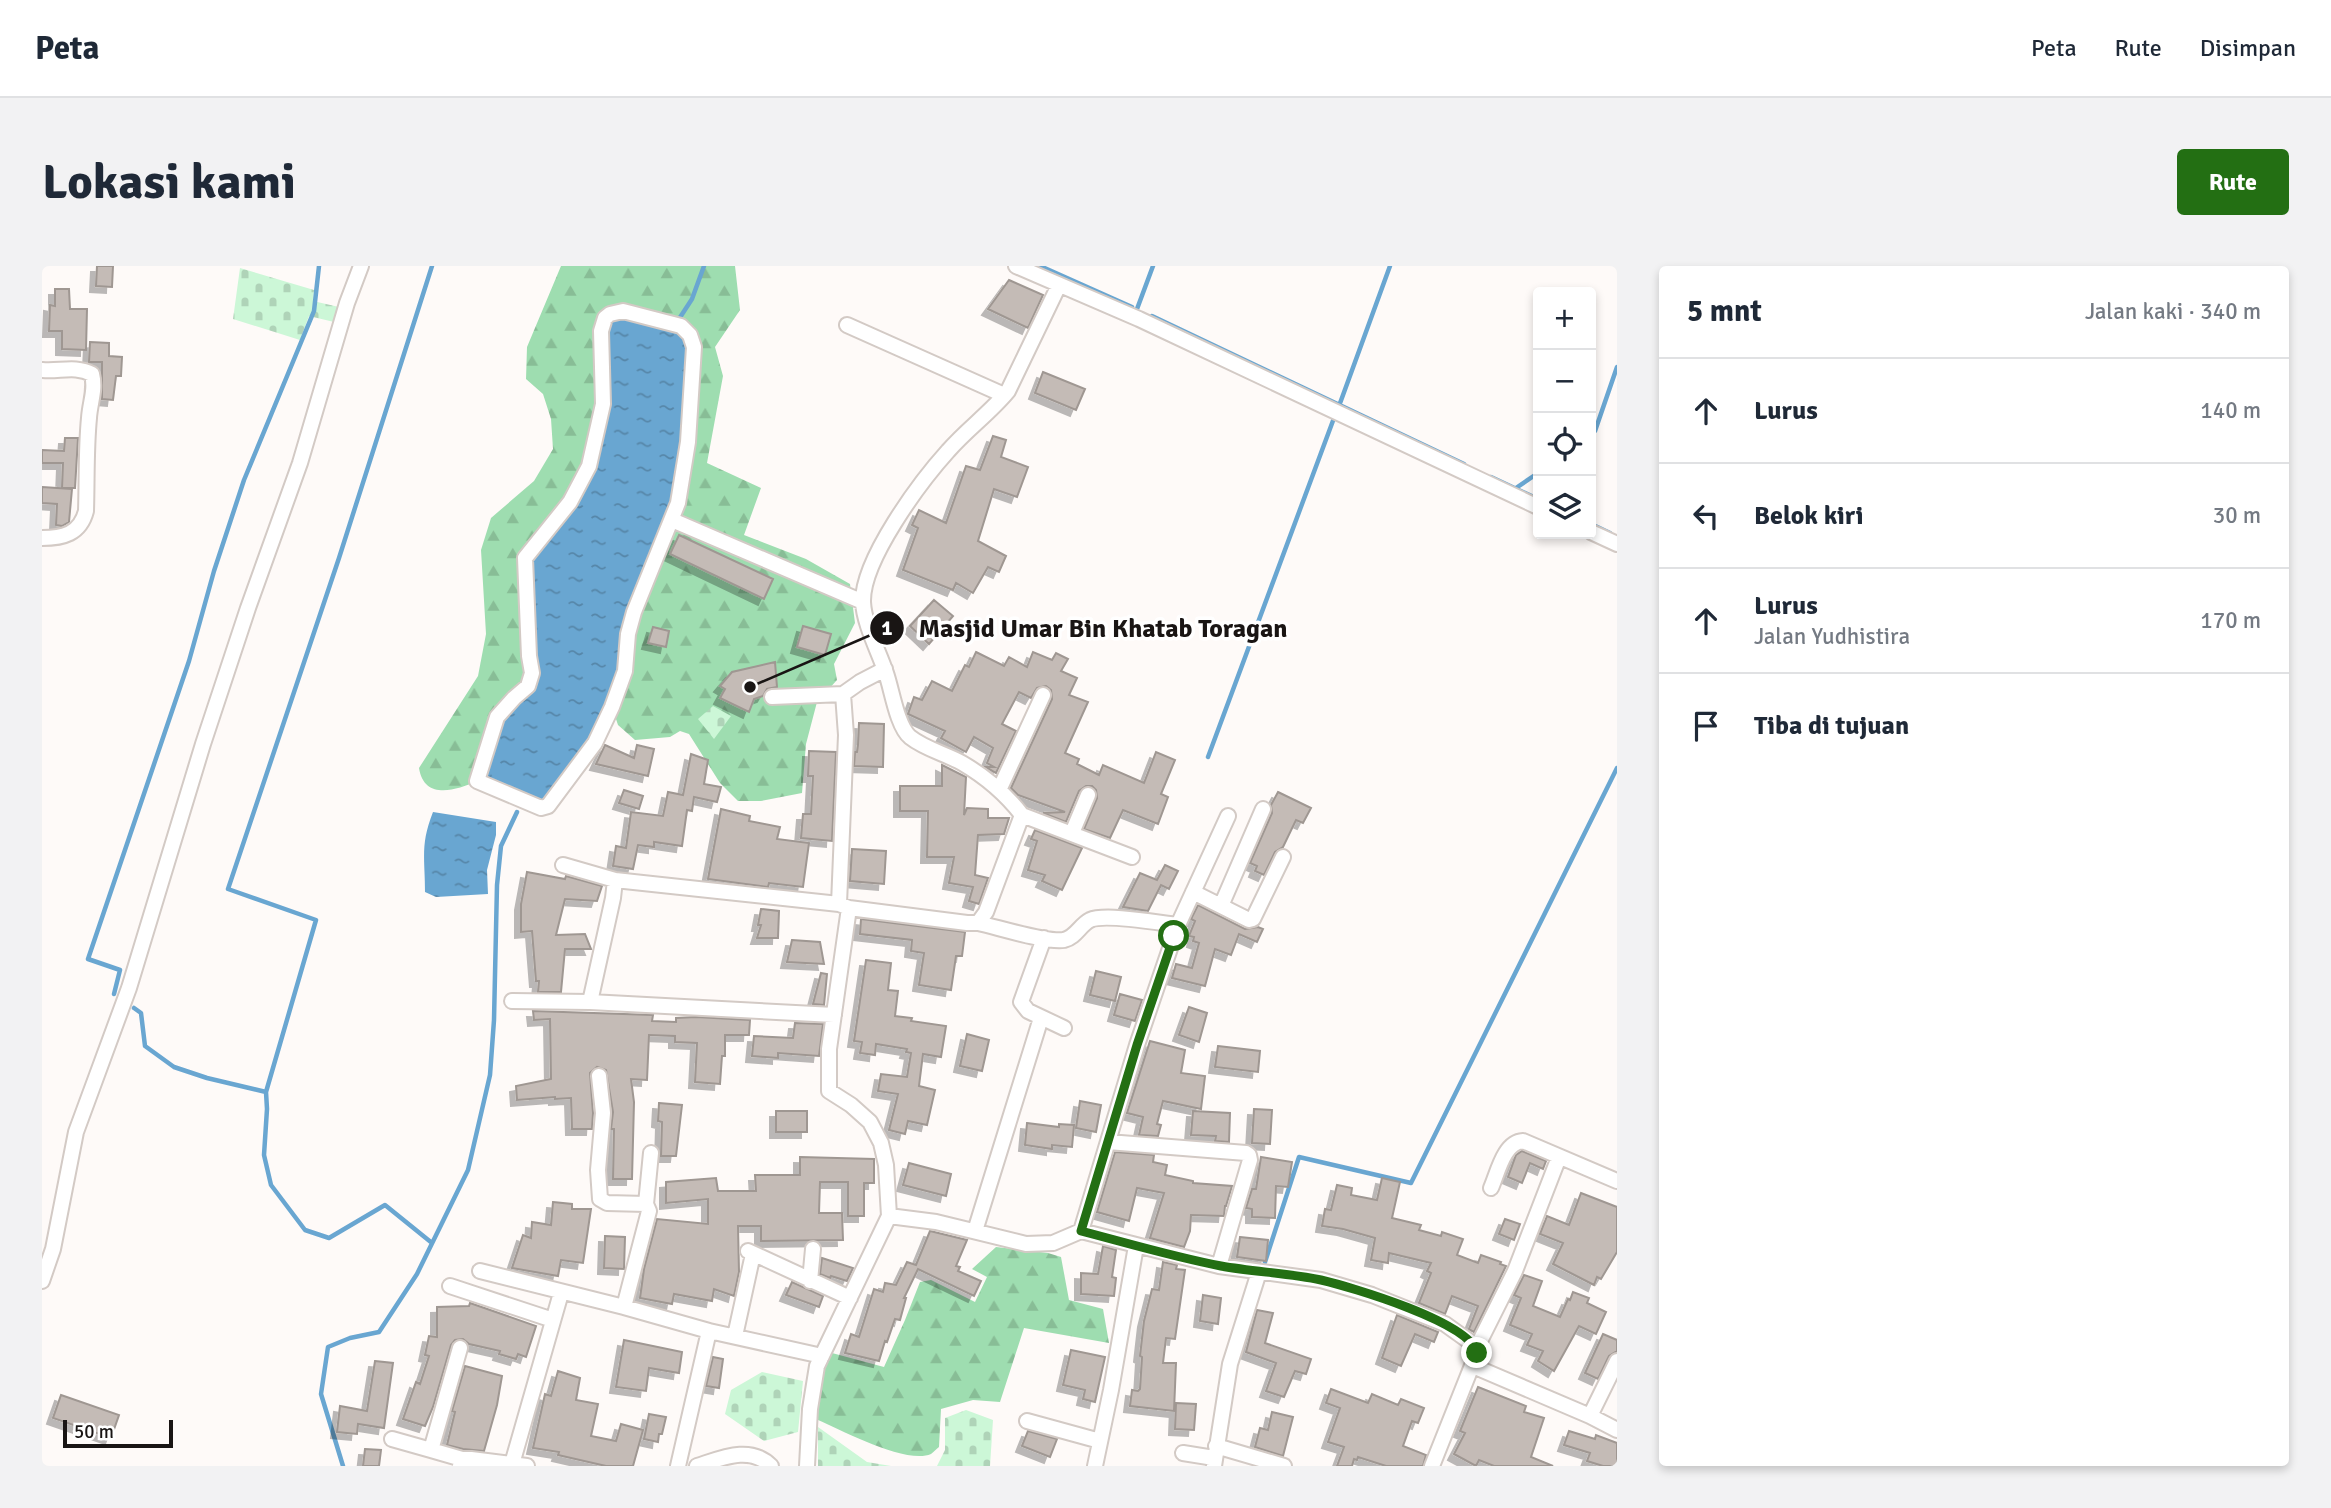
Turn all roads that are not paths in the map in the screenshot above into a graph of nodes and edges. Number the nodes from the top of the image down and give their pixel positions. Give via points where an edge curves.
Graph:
1 (361, 266) edge
2 (1016, 266) edge
3 (1059, 285) junction
4 (847, 325) dead end
5 (42, 370) edge
6 (1004, 395) junction
7 (1533, 505) edge
8 (672, 520) junction
9 (1596, 534) edge
10 (42, 538) edge
11 (1617, 544) edge
12 (863, 602) junction
13 (885, 669) junction
14 (843, 694) junction
15 (1043, 695) dead end
16 (772, 697) dead end
17 (1000, 788) junction
18 (1088, 795) dead end
19 (1263, 809) dead end
20 (1022, 815) junction
21 (1228, 816) dead end
22 (1072, 833) junction
23 (1132, 857) dead end
24 (1283, 857) dead end
25 (563, 865) dead end
26 (615, 880) junction
27 (1193, 892) junction
28 (844, 906) junction
29 (1221, 906) junction
30 (978, 923) junction
31 (1178, 925) junction
32 (1044, 938) junction
33 (512, 1001) dead end
34 (590, 1002) junction
35 (834, 1015) junction
36 (1041, 1018) junction
37 (1064, 1028) dead end
38 (598, 1076) dead end
39 (1108, 1142) junction
40 (651, 1153) dead end
41 (1559, 1157) junction
42 (1617, 1181) edge
43 (1491, 1188) dead end
44 (646, 1203) junction
45 (888, 1216) junction
46 (975, 1231) junction
47 (1081, 1231) junction
48 (1136, 1246) junction
49 (813, 1249) dead end
50 (1219, 1266) junction
51 (480, 1271) dead end
52 (1259, 1272) junction
53 (42, 1281) edge
54 (810, 1281) junction
55 (450, 1286) dead end
56 (561, 1293) junction
57 (849, 1298) junction
58 (624, 1307) junction
59 (553, 1320) junction
60 (709, 1331) junction
61 (735, 1336) junction
62 (460, 1348) dead end
63 (1476, 1349) junction
64 (822, 1356) junction
65 (1617, 1361) edge
66 (1473, 1366) junction
67 (1590, 1416) junction
68 (1027, 1421) dead end
69 (1617, 1430) edge
70 (392, 1438) dead end
71 (1100, 1441) junction
72 (431, 1450) junction
73 (1183, 1453) dead end
74 (1215, 1456) edge
75 (461, 1463) edge
76 (519, 1465) edge
77 (678, 1466) edge
78 (697, 1466) edge
79 (771, 1466) edge
80 (807, 1466) edge
81 (1095, 1466) edge
82 (1284, 1466) edge
83 (1432, 1466) edge

1 - 53 street via 300,463 203,744 128,988 76,1132 53,1249
2 - 3 street
3 - 6 street
3 - 7 street
4 - 6 street
5 - 10 street via 76,369 92,374 94,398 89,415 84,521 62,538
6 - 12 street via 948,450 902,509 875,559
8 - 8 street via 634,612 625,671 612,707 595,743 548,806 541,808 477,781 498,717 528,686 532,673 525,558 570,502 589,466 603,404 602,324 610,314 623,311 674,324 686,330 693,341 685,471
8 - 12 street
9 - 11 street
12 - 13 street
13 - 14 street
13 - 17 street via 909,736
14 - 16 street
14 - 28 street
15 - 17 street
17 - 20 street
18 - 22 street
19 - 29 street
20 - 22 street
20 - 30 street
21 - 27 street
22 - 23 street
24 - 29 street via 1253,919
25 - 26 street
26 - 28 street
26 - 34 street
27 - 29 street
27 - 31 street
28 - 30 street
28 - 35 street
30 - 32 street
31 - 32 street via 1092,919 1064,940
31 - 39 street
32 - 36 street via 1021,1002
33 - 34 street
34 - 35 street
35 - 45 street via 829,1091 870,1122 881,1143
36 - 37 street
36 - 46 street
38 - 44 street via 603,1113 598,1195 603,1202
39 - 47 street
39 - 50 street via 1249,1155
40 - 44 street
41 - 42 street
41 - 43 street via 1532,1144 1515,1142
41 - 63 street via 1515,1271
44 - 58 street via 649,1211
45 - 46 street
45 - 57 street
46 - 47 street via 1040,1245
47 - 48 street
48 - 50 street
48 - 71 street
49 - 54 street
50 - 52 street
51 - 56 street
52 - 63 street via 1321,1280 1403,1306 1445,1324
52 - 74 street via 1230,1364
54 - 57 street
54 - 61 street via 750,1253
55 - 59 street
56 - 58 street
56 - 59 street
57 - 64 street
58 - 60 street
59 - 76 street
60 - 61 street
60 - 77 street
61 - 64 street
62 - 72 street
63 - 66 street
64 - 80 street via 810,1409
65 - 67 street
66 - 67 street
66 - 83 street
67 - 69 street
68 - 71 street
70 - 72 street
71 - 81 street
72 - 75 street
73 - 74 street
74 - 82 street
75 - 76 street
78 - 79 street via 736,1454 757,1455

